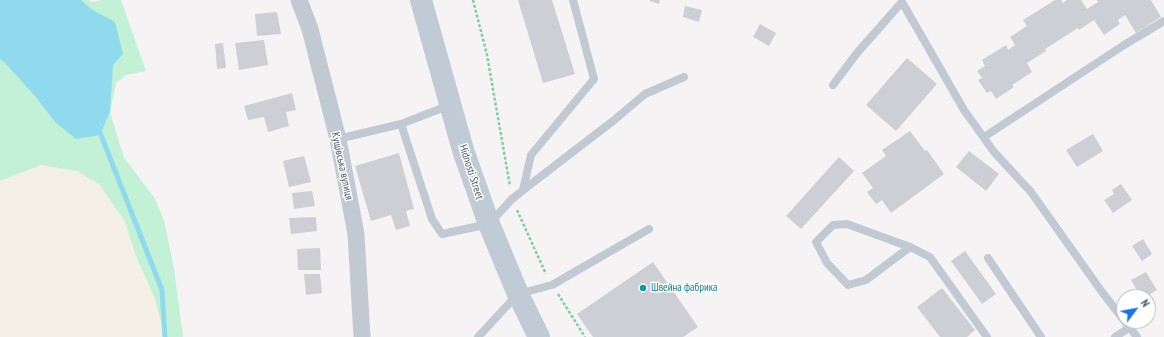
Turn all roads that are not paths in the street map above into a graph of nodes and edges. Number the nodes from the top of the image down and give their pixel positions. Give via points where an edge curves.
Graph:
1 (298, 0) edge
2 (420, 0) edge
3 (573, 0) edge
4 (1164, 21) edge
5 (684, 77) dead end
6 (833, 85) dead end
7 (451, 105) junction
8 (401, 124) junction
9 (984, 137) junction
10 (338, 139) junction
11 (524, 190) junction
12 (489, 224) junction
13 (649, 229) dead end
14 (910, 247) junction
15 (988, 258) dead end
16 (518, 294) junction
17 (1116, 311) edge
18 (1127, 329) edge
19 (1130, 329) edge
20 (362, 337) edge
21 (478, 337) edge
22 (539, 337) edge
23 (987, 337) edge
24 (1041, 337) edge
25 (1115, 337) edge
26 (1137, 337) edge

1 - 10 street, Кущівська вулиця via 310,29
2 - 7 main road, Hidnosti Street
3 - 11 lane via 594,79 531,155
4 - 9 lane
5 - 11 lane via 645,94
6 - 9 lane via 857,53 902,2 964,110
7 - 8 lane
7 - 12 main road, Hidnosti Street
8 - 10 lane
8 - 12 lane via 432,219 442,234
9 - 17 lane via 994,152 1031,192
10 - 20 street, Кущівська вулиця via 356,234
11 - 12 lane
12 - 16 main road, Hidnosti Street
13 - 16 lane via 552,285
14 - 14 lane via 866,280 848,285 827,263 816,242 833,225 847,224
14 - 23 lane via 930,257
15 - 24 lane
16 - 21 lane
16 - 22 main road, Hidnosti Street
18 - 25 lane
19 - 26 lane

